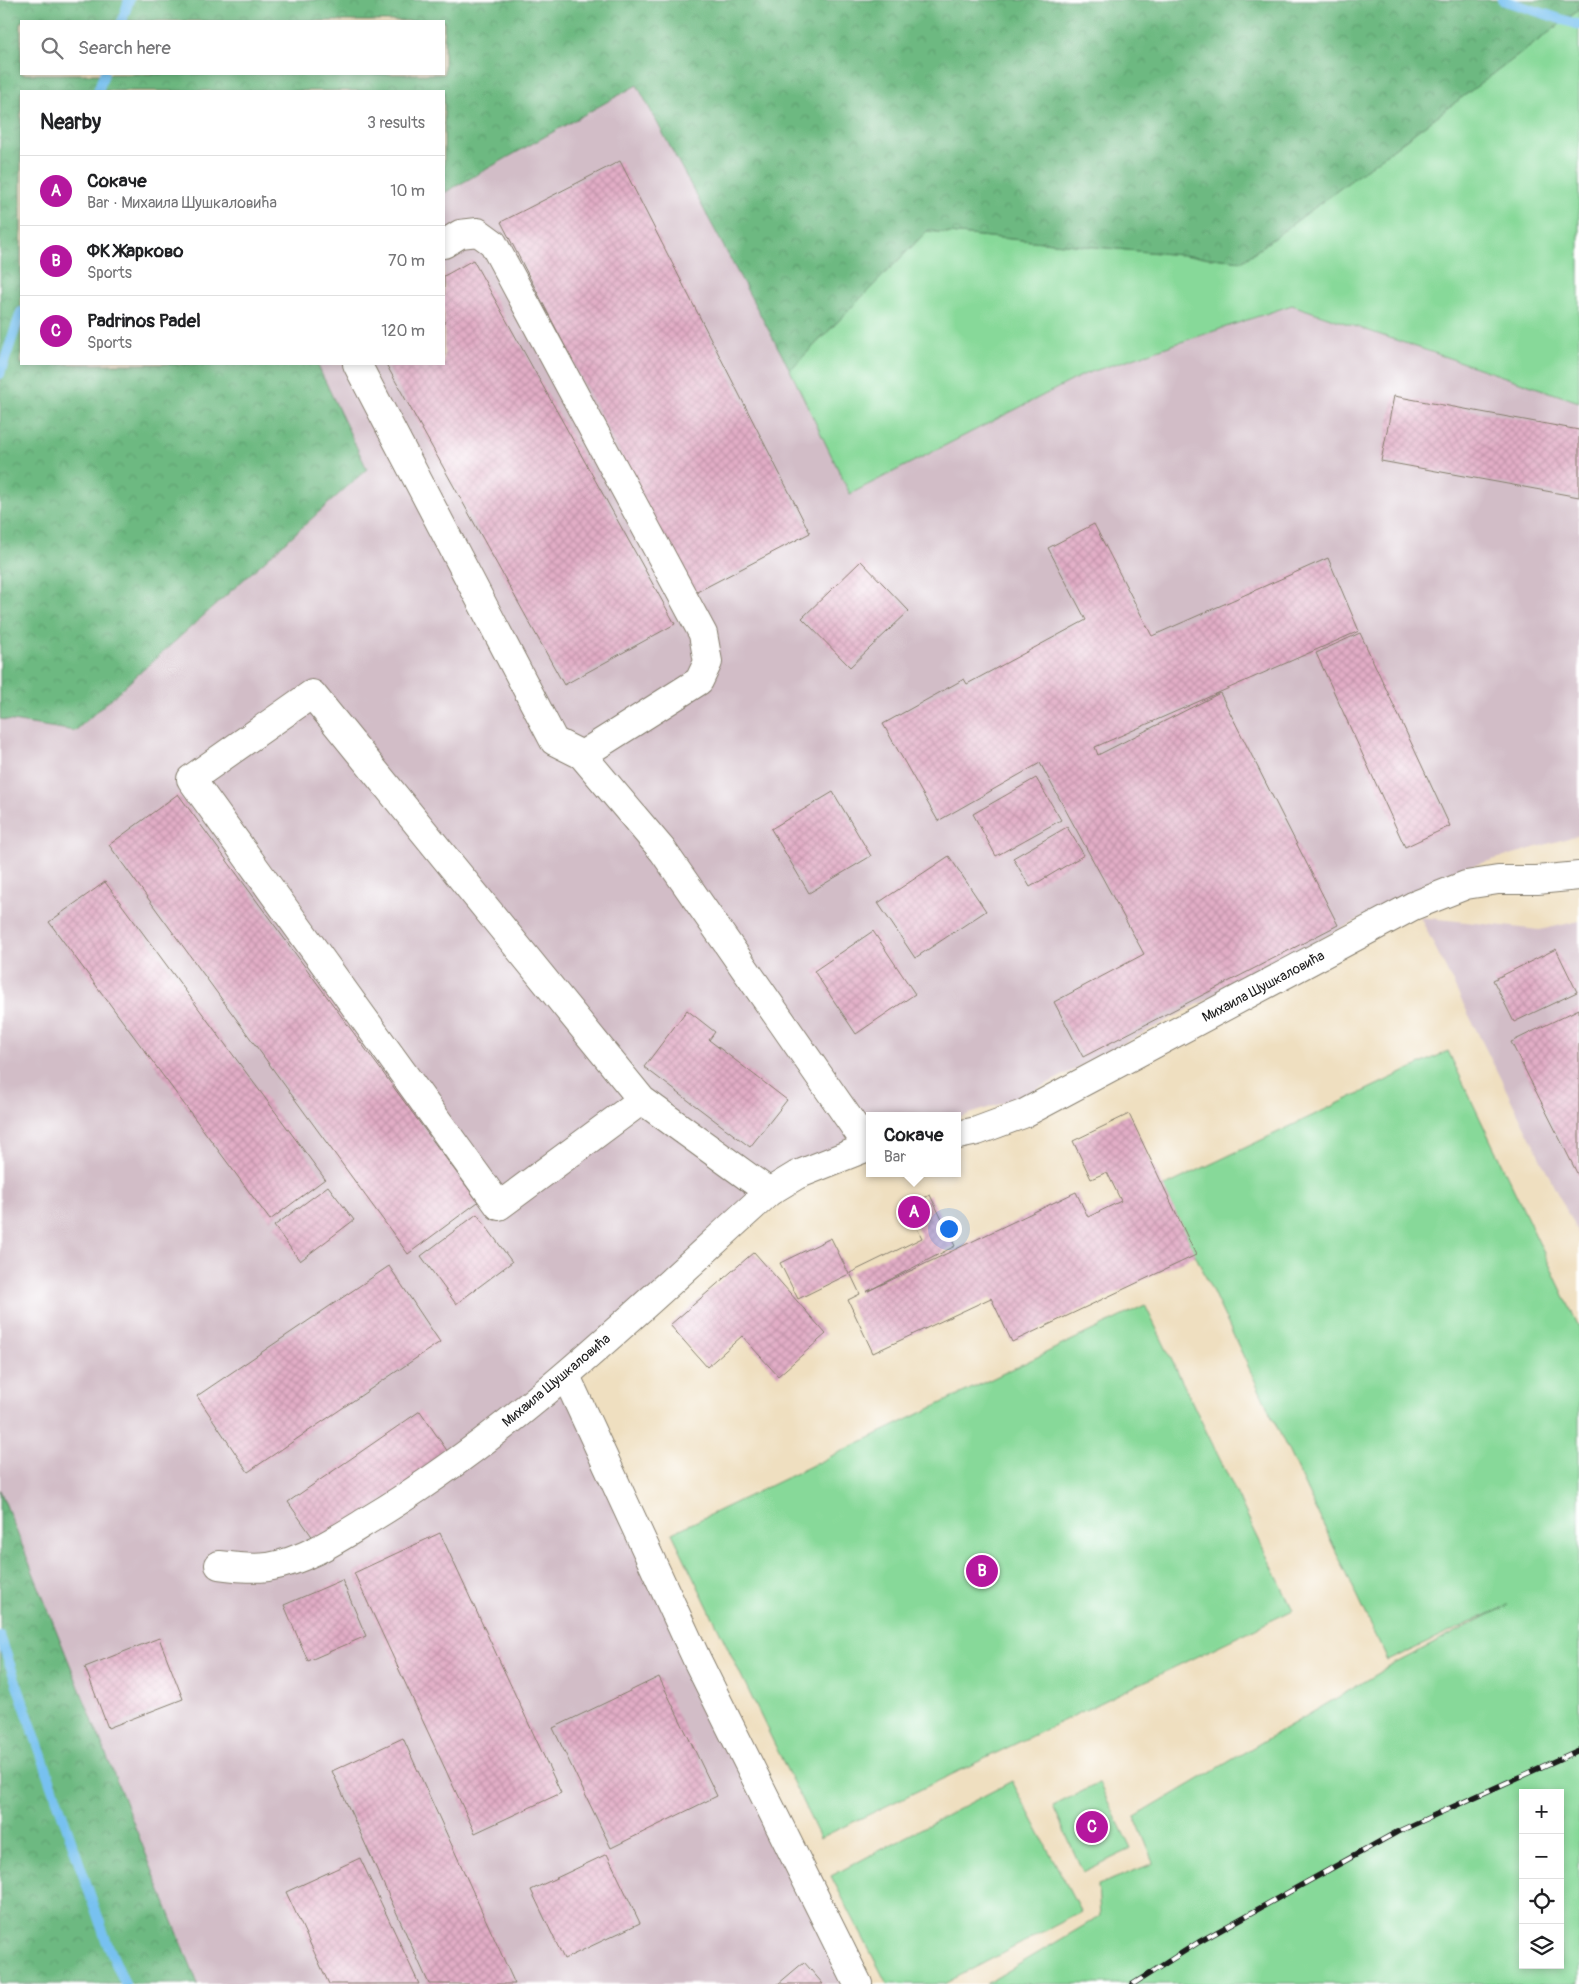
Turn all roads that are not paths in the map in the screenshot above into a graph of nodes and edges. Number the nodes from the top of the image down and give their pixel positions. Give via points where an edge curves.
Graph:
1 (445, 243) edge
2 (358, 365) edge
3 (582, 756) junction
4 (1579, 876) edge
5 (642, 1100) junction
6 (961, 1134) edge
7 (866, 1142) edge
8 (866, 1147) edge
9 (769, 1192) junction
10 (566, 1376) junction
11 (219, 1566) dead end
12 (858, 1984) edge

1 - 3 street via 460,234 478,232 493,243 703,634 708,662 699,681
2 - 3 street via 554,742
3 - 7 street via 663,850
4 - 6 street, Михаила Шушкаловића via 1498,880 1438,894 1023,1114
5 - 5 street via 312,694 191,779 499,1206
5 - 9 street
8 - 9 street, Михаила Шушкаловића via 797,1174
9 - 10 street, Михаила Шушкаловића
10 - 11 street, Михаила Шушкаловића via 400,1501 334,1541 303,1556 268,1567
10 - 12 street via 698,1662

